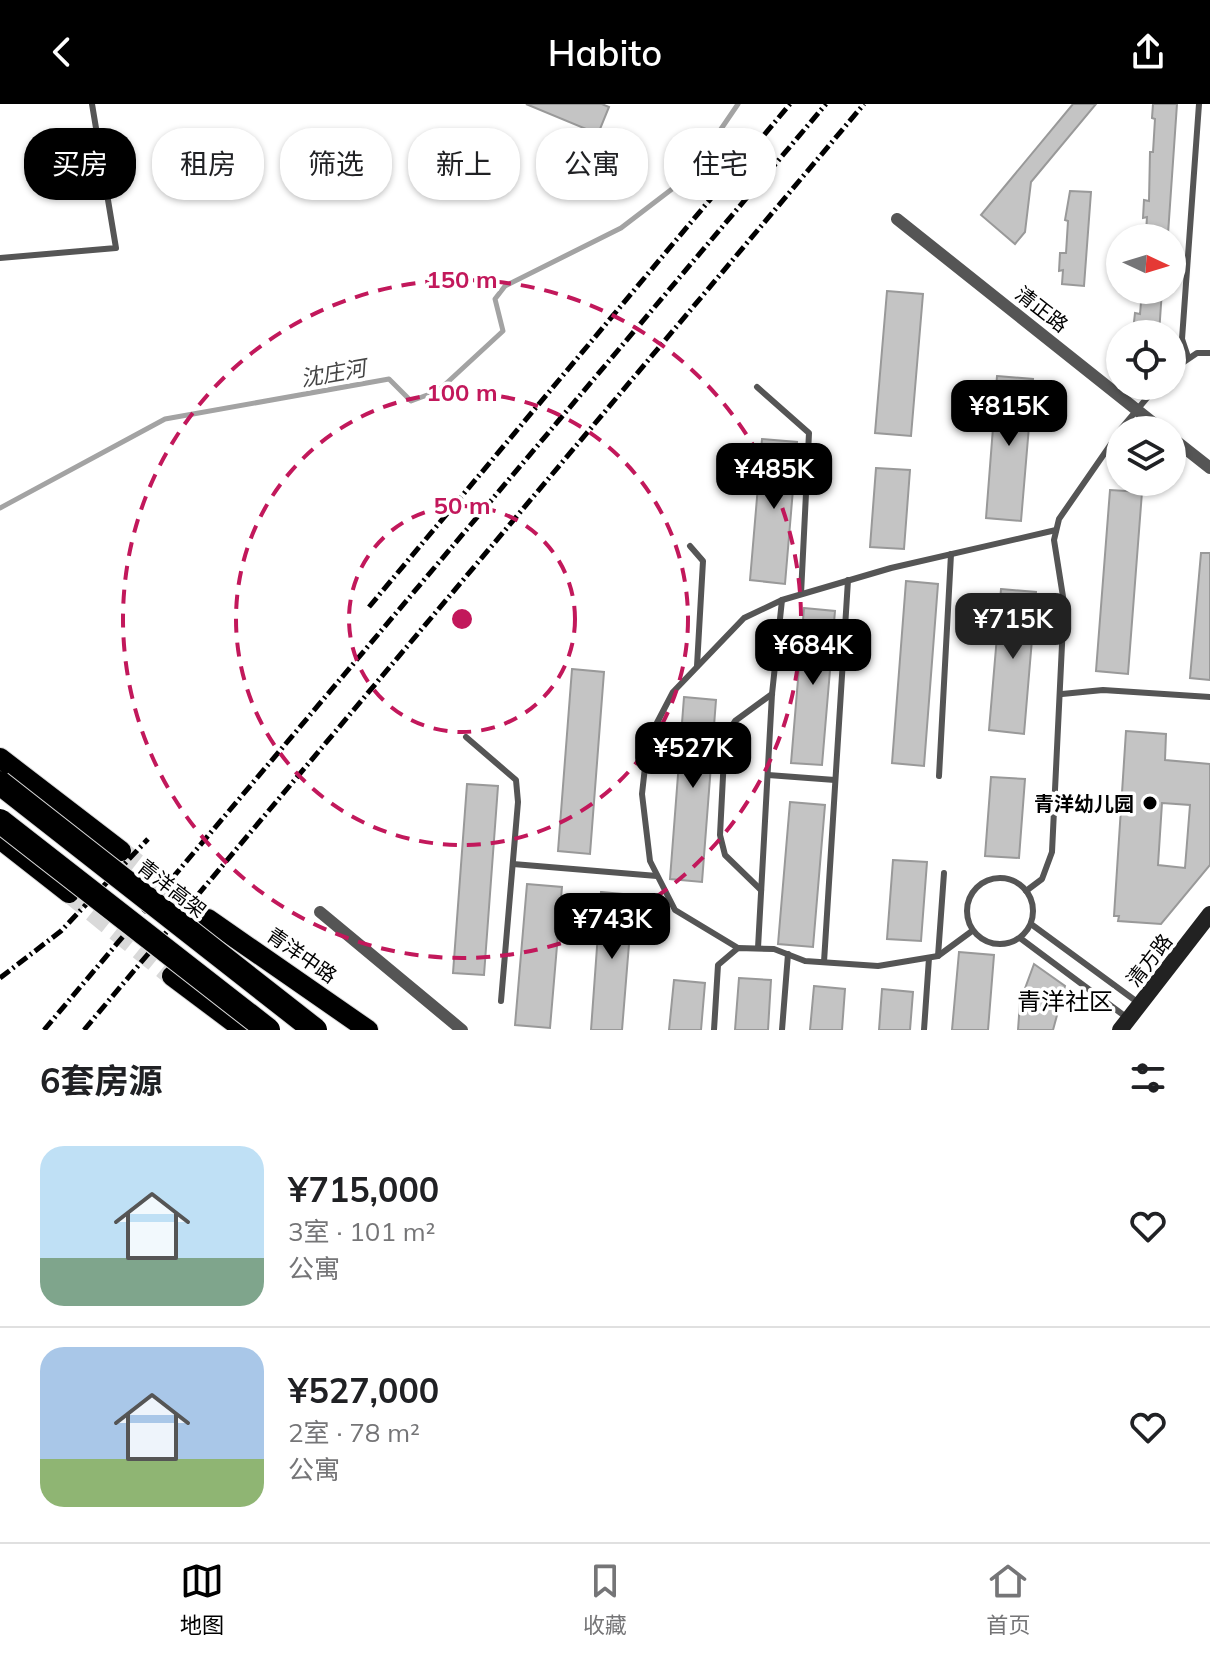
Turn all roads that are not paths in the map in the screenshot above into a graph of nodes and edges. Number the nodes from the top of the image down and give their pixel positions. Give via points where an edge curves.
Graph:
1 (92, 104) edge
2 (1199, 104) edge
3 (897, 219) dead end
4 (0, 258) edge
5 (1210, 353) edge
6 (1188, 357) joint
7 (757, 387) dead end
8 (1143, 400) edge
9 (1135, 408) junction
10 (1130, 416) edge
11 (1145, 416) edge
12 (1186, 449) edge
13 (1106, 450) edge
14 (1210, 468) edge
15 (1056, 530) junction
16 (690, 546) dead end
17 (951, 554) junction
18 (848, 580) junction
19 (801, 594) junction
20 (782, 600) junction
21 (697, 666) junction
22 (772, 694) junction
23 (1062, 694) junction
24 (1210, 697) edge
25 (466, 737) dead end
26 (0, 758) edge
27 (768, 775) junction
28 (939, 776) dead end
29 (835, 780) junction
30 (0, 783) edge
31 (0, 821) edge
32 (0, 839) edge
33 (121, 851) tunnel mouth
34 (513, 864) junction
35 (944, 873) dead end
36 (657, 876) junction
37 (761, 890) junction
38 (1026, 891) junction
39 (69, 893) tunnel mouth
40 (320, 912) dead end
41 (1210, 914) edge
42 (208, 919) tunnel mouth
43 (1031, 924) junction
44 (972, 931) junction
45 (1020, 938) junction
46 (738, 948) junction
47 (758, 948) junction
48 (788, 954) junction
49 (938, 956) junction
50 (929, 958) junction
51 (824, 962) junction
52 (501, 1001) dead end
53 (1140, 1004) junction
54 (1124, 1024) edge
55 (232, 1030) edge
56 (244, 1030) edge
57 (268, 1030) edge
58 (315, 1030) edge
59 (368, 1030) edge
60 (462, 1030) edge
61 (714, 1030) edge
62 (782, 1030) edge
63 (924, 1030) edge

1 - 4 lane via 116,248
2 - 6 lane via 1182,339
3 - 9 street, 清正路
5 - 6 lane
7 - 19 lane via 809,433
8 - 9 lane
9 - 10 lane
9 - 11 street, 清正路
12 - 14 street
13 - 15 lane
15 - 17 lane
15 - 23 lane via 1064,603
16 - 21 lane via 703,561
17 - 18 lane
17 - 28 lane
18 - 19 lane
18 - 29 lane
19 - 20 lane
20 - 21 lane via 744,618
20 - 22 lane
21 - 36 lane via 673,692 648,740 642,794 650,861
22 - 27 lane
22 - 37 lane via 735,721 724,751 720,835 725,855
23 - 24 lane via 1103,690
23 - 38 lane via 1052,852 1042,879
25 - 34 lane via 516,780
26 - 33 main road
27 - 29 lane
27 - 37 lane
29 - 51 lane
30 - 58 highway, 青洋高架, bridge
31 - 57 highway, bridge
32 - 39 main road
34 - 36 lane
34 - 52 lane
35 - 49 lane
36 - 46 lane via 675,910
37 - 47 lane
38 - 43 lane via 1033,906
38 - 44 lane via 1005,878 984,881 966,909
40 - 60 street
41 - 53 street, 清方路
42 - 59 main road, 青洋中路
43 - 45 lane
43 - 53 lane
44 - 45 lane via 991,944
44 - 49 lane
45 - 54 lane
46 - 47 lane
46 - 61 lane via 718,965
47 - 48 lane
48 - 51 lane
48 - 62 lane
49 - 50 lane
50 - 51 lane via 878,966
50 - 63 lane
53 - 54 street, 清方路
55 - 56 main road via 172,976

